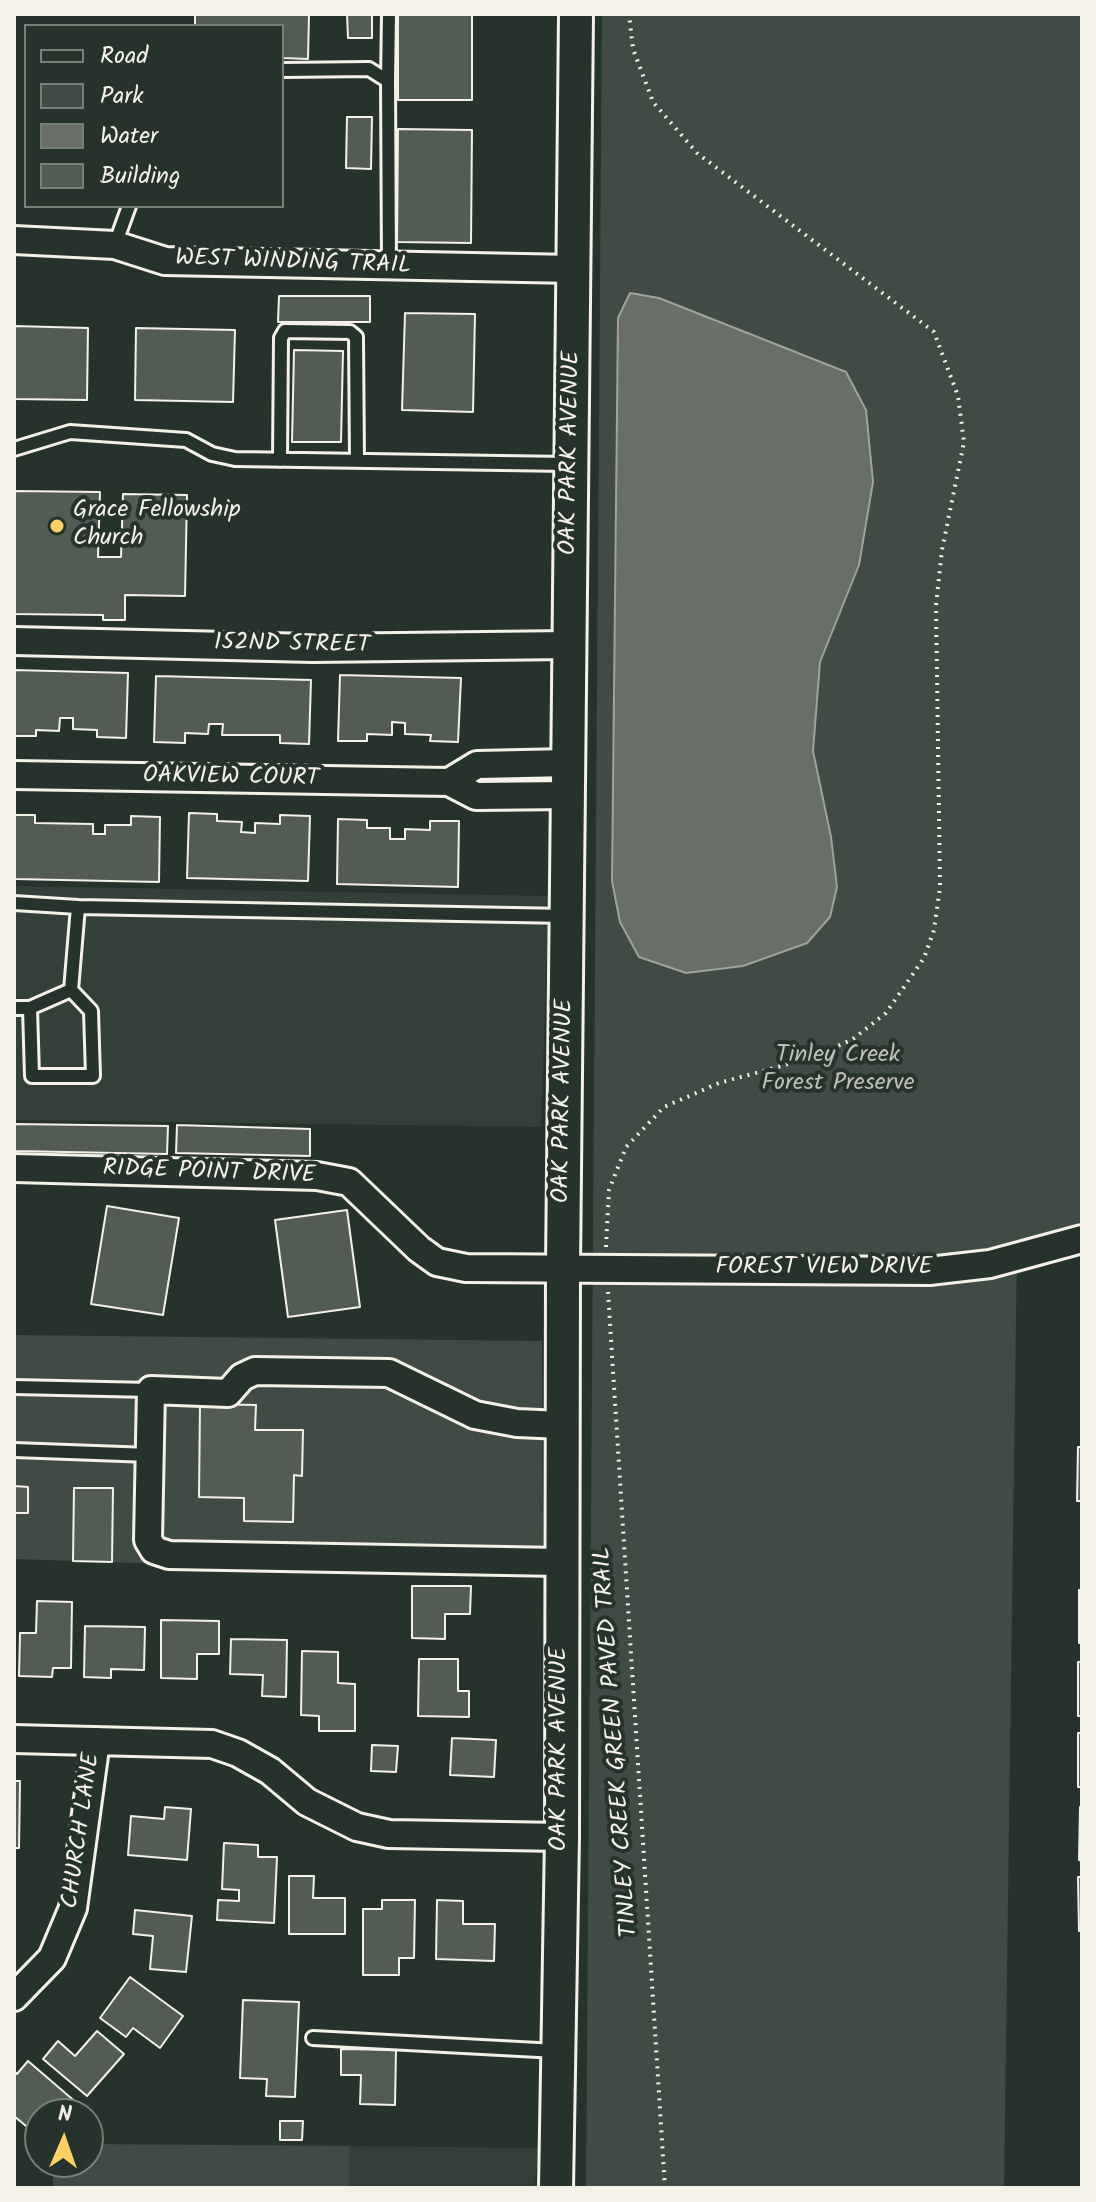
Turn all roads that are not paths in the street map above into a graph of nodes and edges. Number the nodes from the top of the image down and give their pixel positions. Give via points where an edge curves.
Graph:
1 (389, 14) edge
2 (576, 14) edge
3 (284, 70) edge
4 (388, 81) junction
5 (128, 208) edge
6 (14, 240) edge
7 (115, 245) junction
8 (389, 268) junction
9 (574, 269) junction
10 (14, 449) edge
11 (280, 460) junction
12 (357, 461) junction
13 (572, 464) junction
14 (14, 641) edge
15 (570, 645) junction
16 (568, 763) junction
17 (14, 775) edge
18 (449, 782) junction
19 (568, 795) junction
20 (14, 903) edge
21 (78, 907) junction
22 (567, 916) junction
23 (71, 990) junction
24 (14, 1008) edge
25 (30, 1008) junction
26 (14, 1168) edge
27 (1082, 1239) edge
28 (563, 1266) junction
29 (14, 1387) edge
30 (151, 1390) junction
31 (562, 1425) junction
32 (14, 1450) edge
33 (150, 1455) junction
34 (561, 1562) junction
35 (14, 1739) edge
36 (96, 1741) junction
37 (562, 1837) junction
38 (14, 1997) edge
39 (313, 2038) dead end
40 (557, 2051) junction
41 (556, 2188) edge

1 - 4 lane
2 - 9 street, OAK PARK AVENUE
3 - 4 lane via 369,69
4 - 8 lane
5 - 7 lane
6 - 7 street, WEST WINDING TRAIL
7 - 8 street, WEST WINDING TRAIL via 165,261
8 - 9 street, WEST WINDING TRAIL
9 - 13 street, OAK PARK AVENUE
10 - 11 lane via 70,432 186,440 224,457
11 - 12 lane
11 - 12 lane via 281,338 285,331 311,331 350,332 356,337
12 - 13 lane
13 - 15 street, OAK PARK AVENUE
14 - 15 street, 152ND STREET via 313,648
15 - 16 street, OAK PARK AVENUE
16 - 18 street, OAKVIEW COURT via 477,765
16 - 19 street, OAK PARK AVENUE
17 - 18 street, OAKVIEW COURT
18 - 19 street, OAKVIEW COURT via 476,796
19 - 22 street, OAK PARK AVENUE
20 - 21 lane
21 - 22 lane
21 - 23 lane
22 - 28 street, OAK PARK AVENUE
23 - 25 lane
23 - 25 lane via 91,1011 93,1076 32,1076
24 - 25 lane
26 - 28 street, RIDGE POINT DRIVE via 317,1176 349,1182 437,1262 466,1268
27 - 28 street, FOREST VIEW DRIVE via 990,1264 929,1271
28 - 31 street, OAK PARK AVENUE
29 - 30 lane
30 - 31 street via 228,1393 255,1371 389,1373 475,1415
30 - 33 street
31 - 34 street, OAK PARK AVENUE
32 - 33 lane
33 - 34 street via 148,1540 154,1550 169,1555
34 - 37 street, OAK PARK AVENUE
35 - 36 street
36 - 37 street via 184,1741 238,1753 326,1813 389,1834
36 - 38 street, CHURCH LANE via 69,1922 52,1958
37 - 40 street, OAK PARK AVENUE
39 - 40 lane
40 - 41 street, OAK PARK AVENUE

